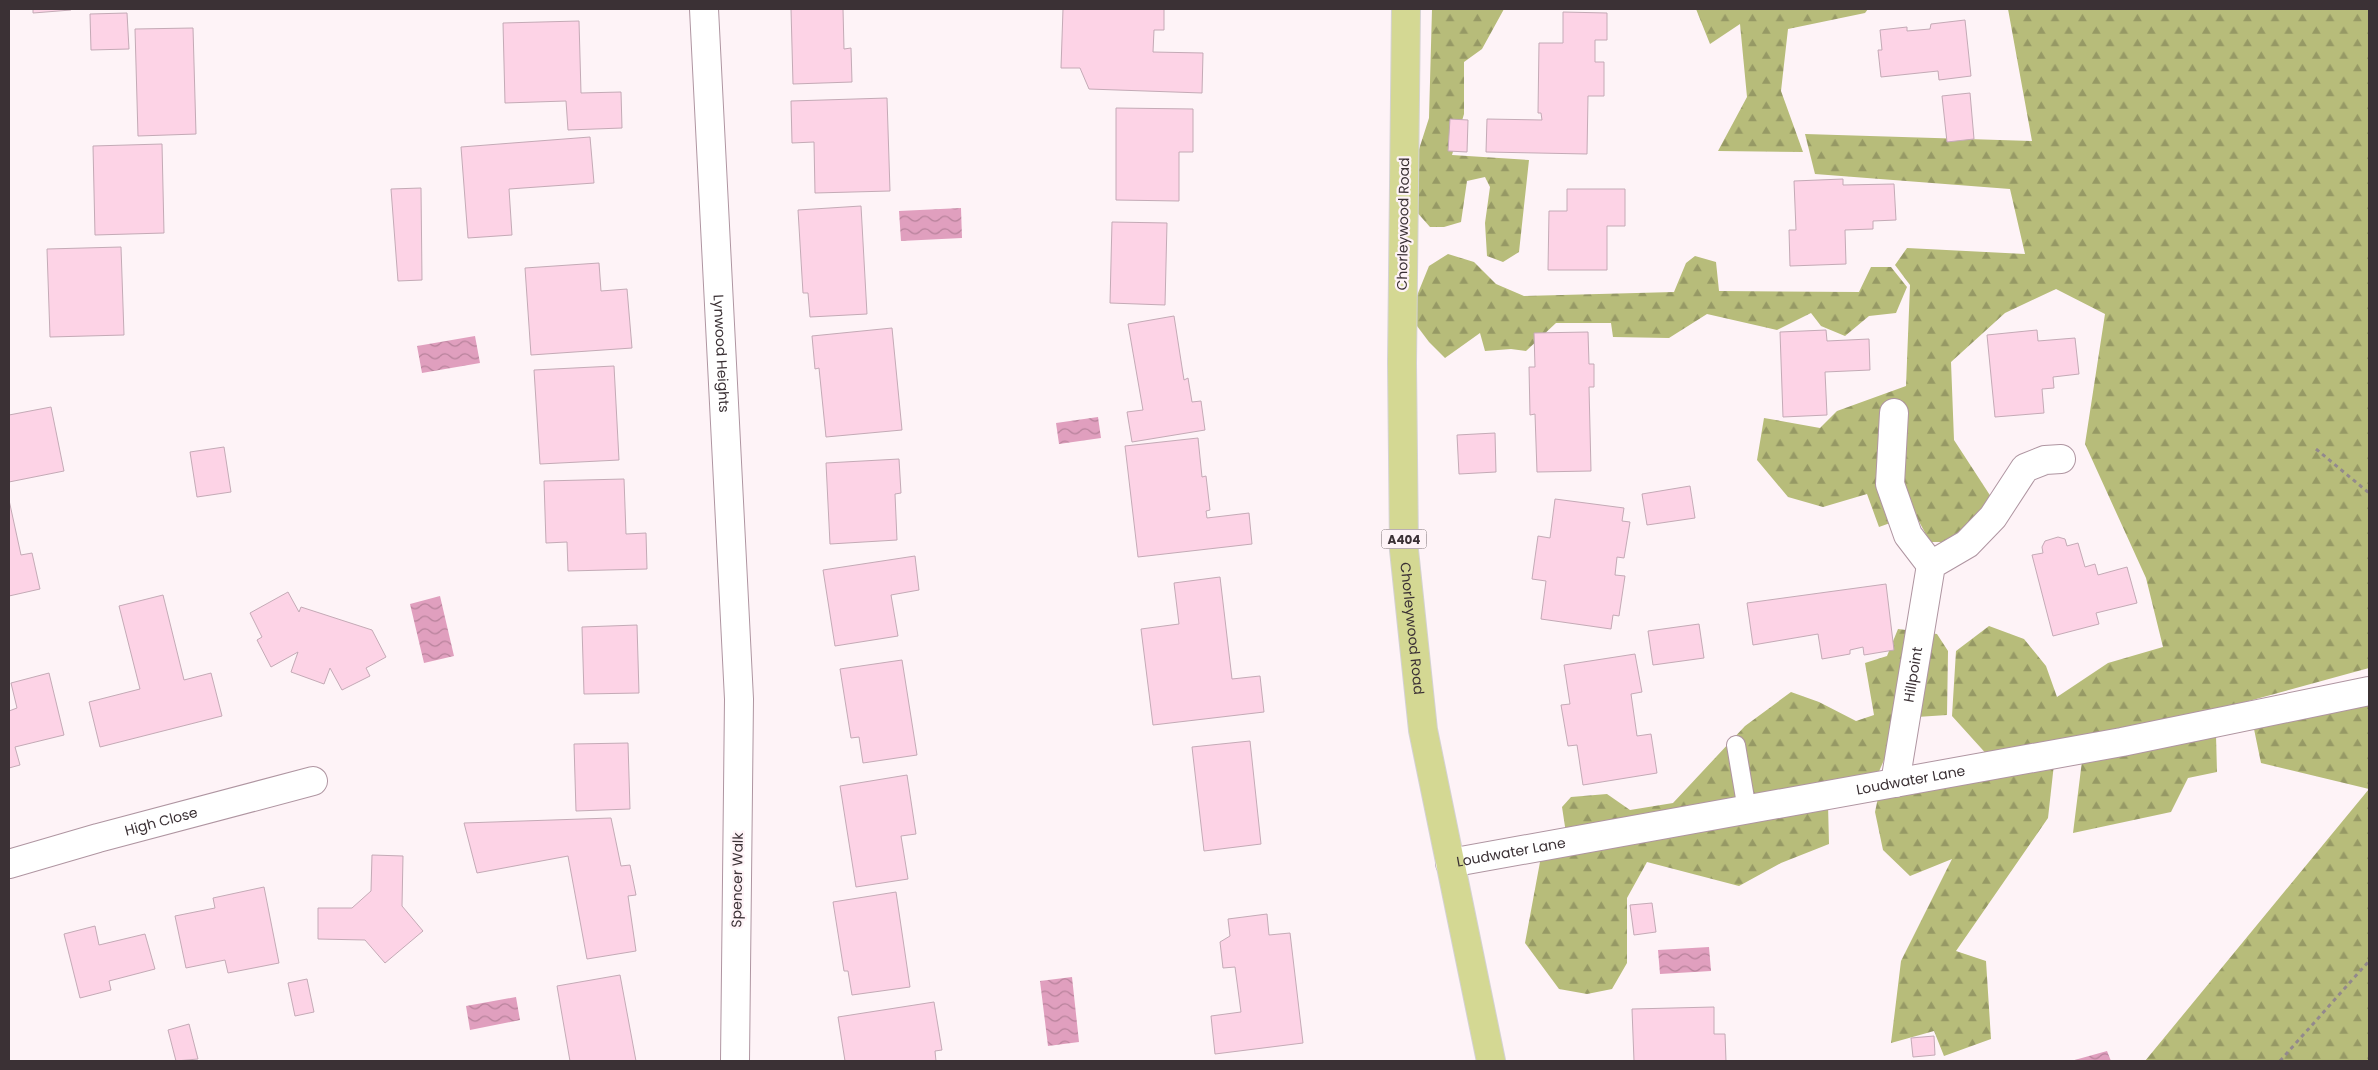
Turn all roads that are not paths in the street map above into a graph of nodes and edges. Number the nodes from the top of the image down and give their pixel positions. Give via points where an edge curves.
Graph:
1 (704, 9) edge
2 (1406, 9) edge
3 (1894, 413) dead end
4 (2061, 459) dead end
5 (1931, 565) junction
6 (2369, 691) edge
7 (740, 699) joint
8 (1736, 745) dead end
9 (313, 781) dead end
10 (1895, 783) junction
11 (1747, 810) junction
12 (1450, 863) junction
13 (9, 864) edge
14 (735, 1061) edge
15 (1491, 1061) edge

1 - 7 street, Lynwood Heights
2 - 12 main road, Chorleywood Road / A404 via 1402,363 1404,550 1423,730
3 - 5 street via 1890,484 1908,535
4 - 5 street via 2045,460 2025,468 1993,517 1967,544
5 - 10 street, Hillpoint
6 - 10 street, Loudwater Lane via 2122,742
7 - 14 street, Spencer Walk
8 - 11 lane
9 - 13 street, High Close
10 - 11 street, Loudwater Lane
11 - 12 street, Loudwater Lane
12 - 15 main road, Chorleywood Road / A404

